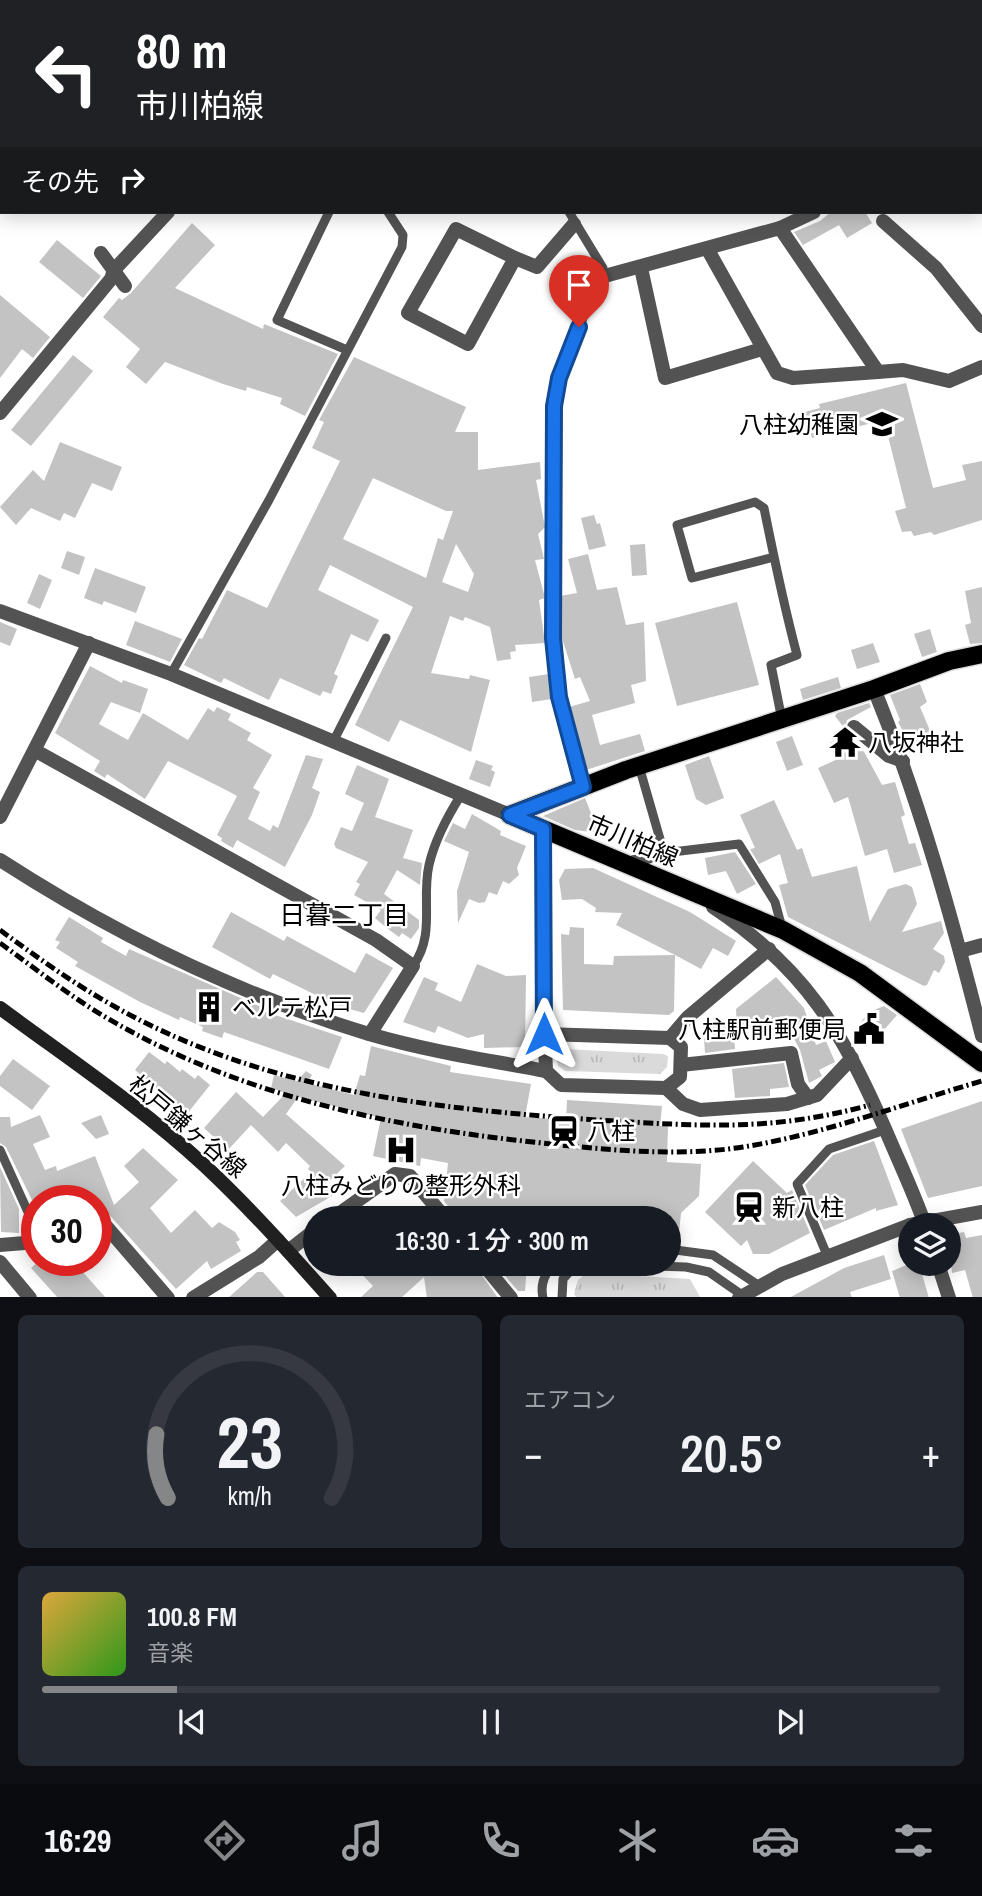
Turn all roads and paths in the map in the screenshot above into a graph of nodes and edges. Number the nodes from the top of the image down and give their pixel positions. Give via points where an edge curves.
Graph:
1 (166, 214) edge
2 (328, 214) edge
3 (389, 214) edge
4 (810, 214) edge
5 (571, 218) edge
6 (883, 220) dead end
7 (780, 228) junction
8 (708, 250) junction
9 (101, 253) dead end
10 (515, 258) junction
11 (641, 268) junction
12 (114, 270) junction
13 (601, 277) junction
14 (125, 286) dead end
15 (982, 326) edge
16 (762, 349) junction
17 (347, 350) junction
18 (982, 367) edge
19 (878, 372) junction
20 (0, 414) edge
21 (774, 557) junction
22 (0, 611) edge
23 (386, 638) dead end
24 (89, 643) junction
25 (982, 653) edge
26 (171, 674) junction
27 (874, 689) junction
28 (782, 720) junction
29 (854, 727) dead end
30 (333, 742) junction
31 (36, 751) junction
32 (903, 761) junction
33 (639, 766) junction
34 (583, 787) junction
35 (461, 795) junction
36 (510, 815) junction
37 (0, 817) edge
38 (543, 829) junction
39 (663, 851) junction
40 (0, 860) edge
41 (629, 864) junction
42 (687, 889) junction
43 (783, 930) junction
44 (982, 945) edge
45 (769, 949) junction
46 (960, 951) junction
47 (413, 966) junction
48 (0, 1008) edge
49 (370, 1034) junction
50 (544, 1034) junction
51 (982, 1036) edge
52 (670, 1038) junction
53 (852, 1058) junction
54 (981, 1060) edge
55 (681, 1065) junction
56 (546, 1071) junction
57 (666, 1088) junction
58 (808, 1098) junction
59 (885, 1130) junction
60 (0, 1150) edge
61 (21, 1197) edge
62 (350, 1206) edge
63 (435, 1206) edge
64 (982, 1212) edge
65 (913, 1213) edge
66 (961, 1216) edge
67 (898, 1231) edge
68 (112, 1234) edge
69 (303, 1236) edge
70 (21, 1243) edge
71 (0, 1245) edge
72 (283, 1245) junction
73 (681, 1251) edge
74 (827, 1255) junction
75 (0, 1262) edge
76 (681, 1267) edge
77 (493, 1276) edge
78 (545, 1276) edge
79 (566, 1276) edge
80 (942, 1276) edge
81 (758, 1285) junction
82 (740, 1296) edge
83 (30, 1297) edge
84 (168, 1297) edge
85 (193, 1297) edge
86 (330, 1297) edge
87 (511, 1297) edge
88 (544, 1297) edge
89 (562, 1297) edge
90 (949, 1297) edge

1 - 12 street
2 - 17 lane via 277,320
3 - 17 lane via 403,235 402,247
4 - 7 street
5 - 10 street via 537,267
5 - 13 lane via 603,268
6 - 15 street via 956,289
7 - 8 street
7 - 19 street
8 - 11 street
8 - 16 street
9 - 12 street
10 - 10 street via 468,344 408,313 456,229
11 - 13 street
11 - 16 street via 665,377
12 - 14 street
12 - 20 street
13 - 34 lane via 559,378 554,406 553,638 559,697
16 - 19 street via 777,373 793,378
17 - 26 lane
18 - 19 street via 949,381 903,370
21 - 21 lane via 692,578 677,526 755,502 764,508
21 - 28 lane via 797,655 771,665
22 - 24 street
23 - 30 lane
24 - 26 street
24 - 31 street
25 - 27 main road, 市川柏線
26 - 30 street
27 - 28 main road, 市川柏線
27 - 32 street
28 - 33 main road, 市川柏線
29 - 32 street via 889,756
30 - 35 street
31 - 37 street
31 - 47 street via 376,940
32 - 46 street
33 - 34 main road, 市川柏線
33 - 39 lane
34 - 36 main road, 市川柏線
35 - 36 street
35 - 47 lane via 428,867 427,933 422,954
36 - 38 main road, 市川柏線
38 - 41 main road, 市川柏線
38 - 50 street
39 - 41 street
39 - 43 lane via 739,844 775,902
40 - 49 street via 99,922 166,957 250,993
41 - 42 main road, 市川柏線
42 - 43 main road, 市川柏線
42 - 45 street
43 - 54 main road, 市川柏線 via 860,973
44 - 46 street
45 - 52 street via 688,1017
45 - 53 street via 813,996
46 - 51 street
47 - 49 street
48 - 72 main road, 松戸鎌ヶ谷線 via 211,1172
49 - 56 street via 438,1052
50 - 52 street
50 - 56 street
52 - 55 street via 681,1047
53 - 58 street via 828,1085
53 - 59 street
55 - 57 street via 680,1077
55 - 58 street via 791,1053 798,1084
56 - 57 street via 561,1085
57 - 58 street via 683,1104 700,1110 787,1104
59 - 65 street
59 - 74 lane via 829,1149 797,1184
60 - 61 lane
62 - 63 street via 395,1174 410,1176
64 - 66 street
67 - 74 street
68 - 84 street
69 - 72 street
70 - 71 street
72 - 85 street
72 - 86 main road, 松戸鎌ヶ谷線
73 - 81 lane via 713,1255
74 - 81 street
75 - 83 street
76 - 82 lane via 709,1272
77 - 87 street
78 - 88 lane
79 - 89 lane
80 - 90 street
81 - 82 street

